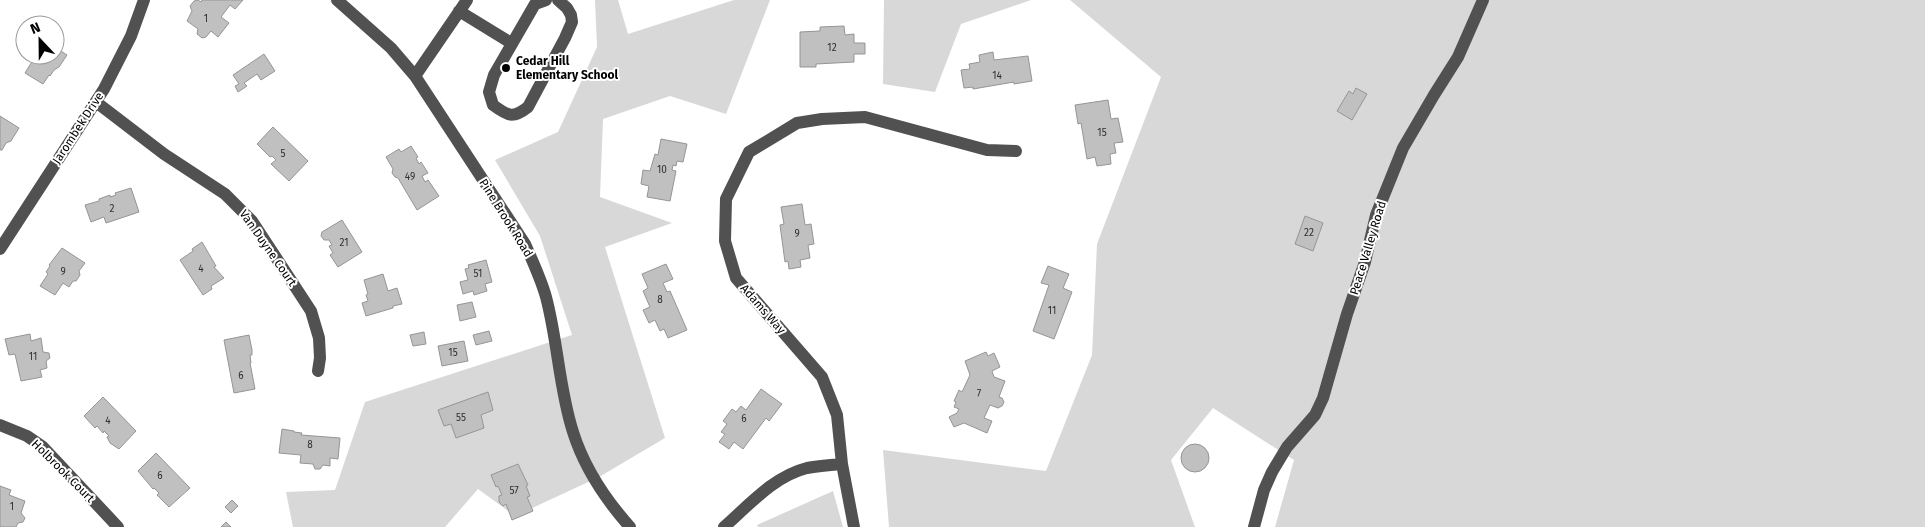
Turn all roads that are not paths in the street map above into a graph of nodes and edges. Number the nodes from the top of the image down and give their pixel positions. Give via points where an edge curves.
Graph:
1 (144, 0) edge
2 (337, 0) edge
3 (467, 0) edge
4 (546, 0) edge
5 (558, 0) edge
6 (1483, 0) edge
7 (460, 11) junction
8 (511, 43) junction
9 (415, 76) junction
10 (96, 102) junction
11 (1016, 151) dead end
12 (0, 249) edge
13 (318, 371) dead end
14 (0, 425) edge
15 (842, 464) junction
16 (118, 527) edge
17 (630, 527) edge
18 (724, 527) edge
19 (854, 527) edge
20 (1254, 527) edge

1 - 10 street, Jarombek Drive via 131,36
2 - 9 street, Pine Brook Road via 391,48
3 - 7 street
4 - 8 street via 535,4
5 - 8 street via 567,8 572,22 528,107 511,116 493,105 490,92 494,75
6 - 20 street, Peace Valley Road via 1458,57 1403,148 1376,215 1366,262 1323,398 1272,472
7 - 8 street
7 - 9 street
9 - 17 street, Pine Brook Road via 525,244 546,298 574,435 585,462 610,504
10 - 12 street, Jarombek Drive
10 - 13 street, Van Duyne Court via 164,154 225,194 252,221 311,311 319,338
11 - 15 street, Adams Way via 987,150 865,117 797,123 749,152 726,199 725,241 733,269 736,278 822,377 837,415
14 - 16 street, Holbrook Court via 27,436 43,447
15 - 18 street via 805,469 787,476
15 - 19 street, Adams Way

